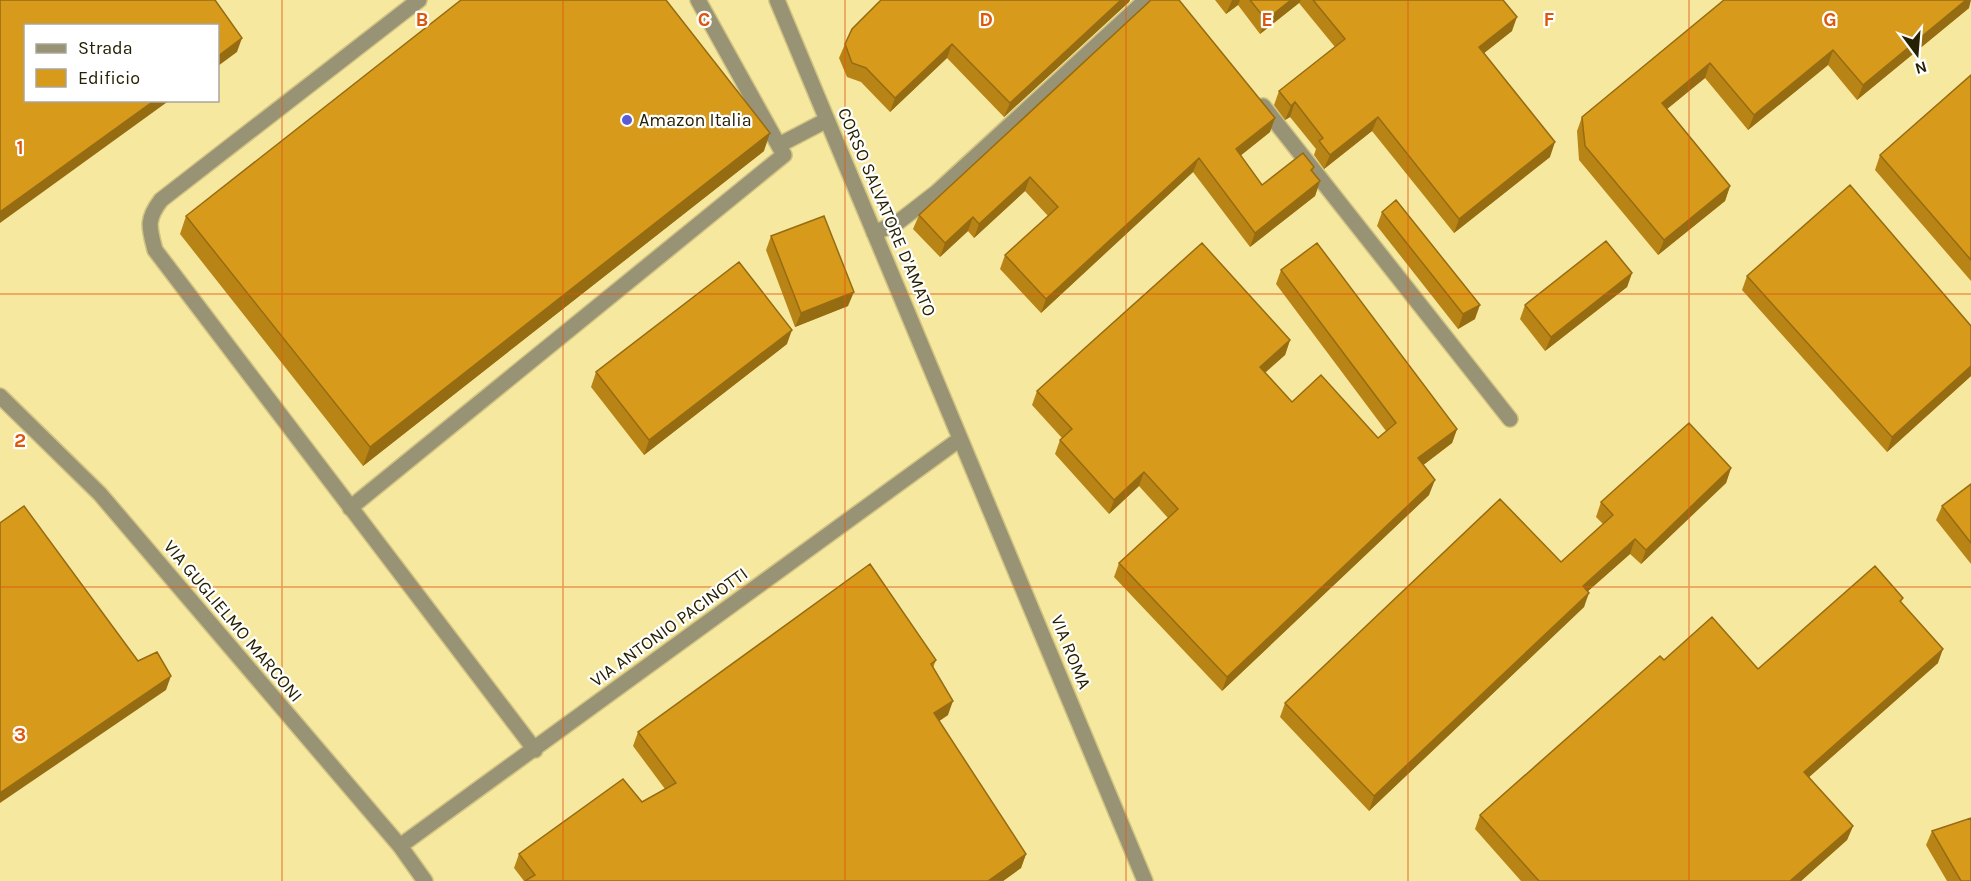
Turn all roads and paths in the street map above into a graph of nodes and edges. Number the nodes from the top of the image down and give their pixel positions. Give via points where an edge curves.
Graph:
1 (419, 0) edge
2 (698, 0) edge
3 (777, 0) edge
4 (1146, 0) edge
5 (1253, 93) edge
6 (827, 120) junction
7 (779, 145) junction
8 (874, 233) junction
9 (0, 396) edge
10 (1510, 419) dead end
11 (960, 439) junction
12 (350, 508) junction
13 (535, 750) junction
14 (400, 846) junction
15 (425, 881) edge
16 (1144, 881) edge

1 - 12 street via 161,201 150,215 155,250
2 - 7 street
3 - 6 street, CORSO SALVATORE D'AMATO
4 - 8 street via 937,192 897,223
5 - 10 street
6 - 7 street
6 - 8 street, CORSO SALVATORE D'AMATO
7 - 12 street via 784,155
8 - 11 street, CORSO SALVATORE D'AMATO
9 - 14 street, VIA GUGLIELMO MARCONI via 100,494
11 - 13 street, VIA ANTONIO PACINOTTI
11 - 16 street, VIA ROMA
12 - 13 street
13 - 14 street, VIA ANTONIO PACINOTTI
14 - 15 street, VIA GUGLIELMO MARCONI

